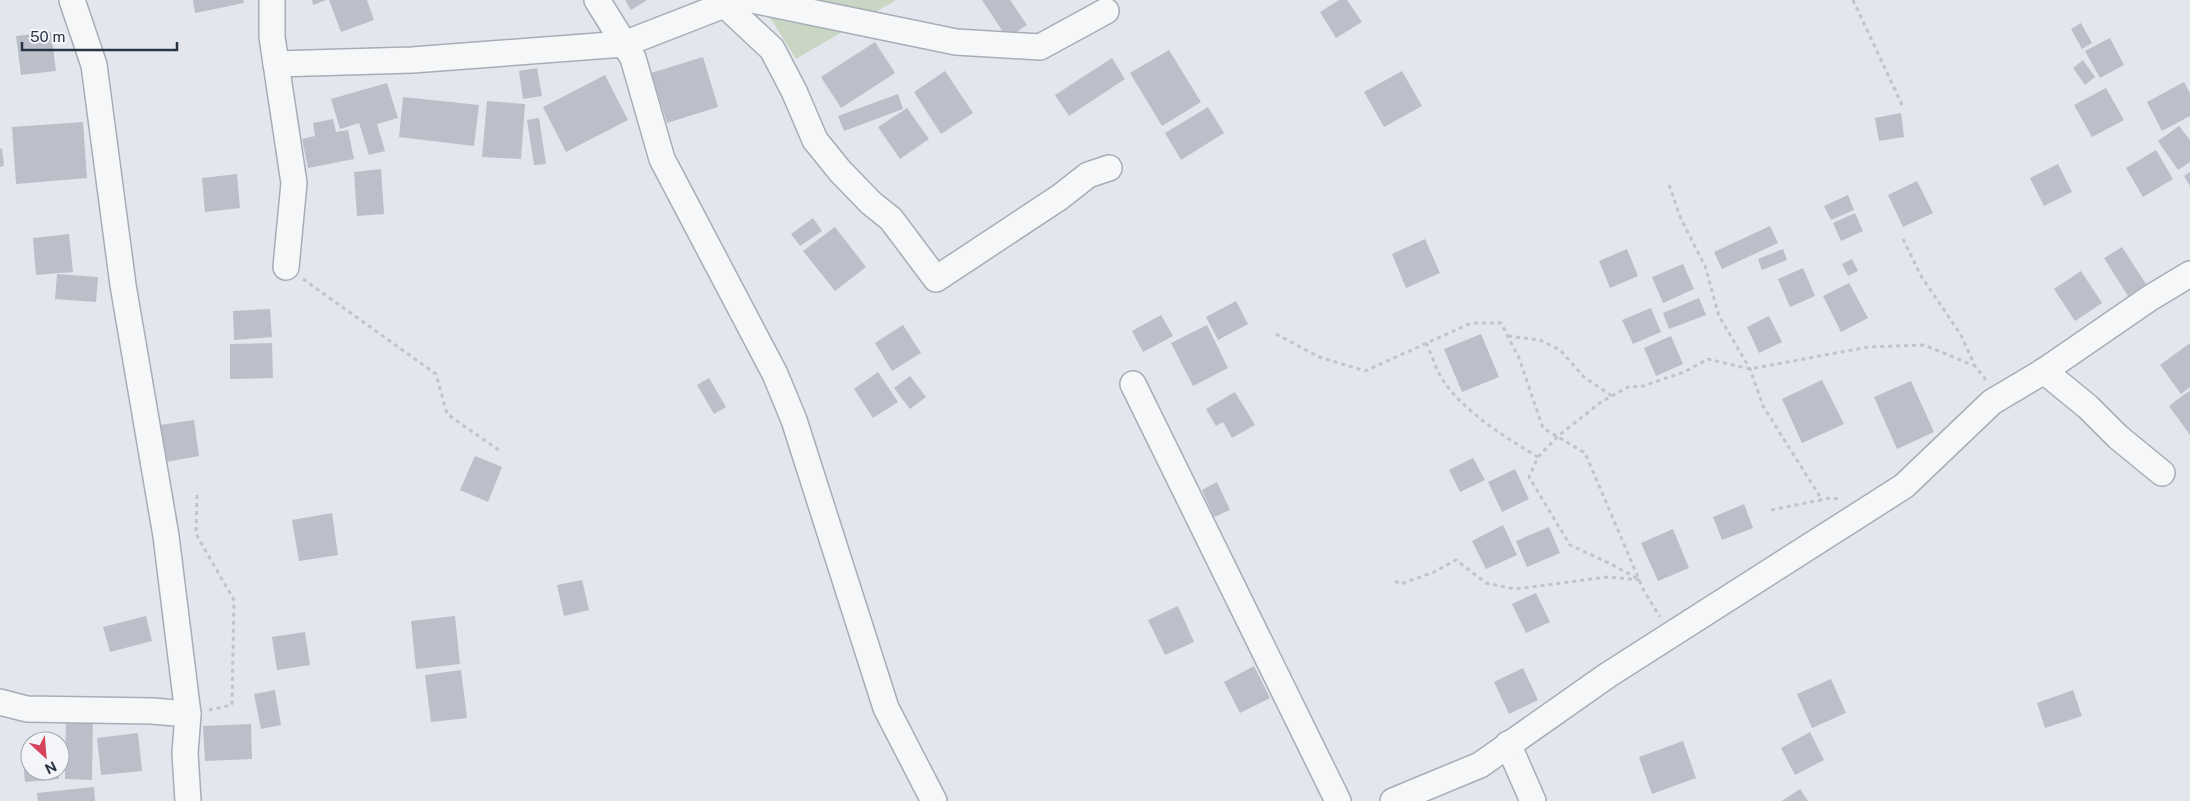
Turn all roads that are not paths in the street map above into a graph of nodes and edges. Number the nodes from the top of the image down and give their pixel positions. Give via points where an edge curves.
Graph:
1 (72, 0) edge
2 (272, 0) edge
3 (597, 0) edge
4 (752, 0) edge
5 (731, 2) edge
6 (1106, 11) dead end
7 (624, 44) junction
8 (276, 64) junction
9 (1109, 168) dead end
10 (286, 267) road end
11 (2190, 274) edge
12 (2044, 371) junction
13 (1132, 384) dead end
14 (2162, 473) dead end
15 (0, 702) edge
16 (188, 714) junction
17 (1508, 744) junction
18 (188, 801) edge
19 (934, 801) edge
20 (1338, 801) edge
21 (1393, 801) edge
22 (1533, 801) edge

1 - 16 street via 94,65 122,285 166,536
2 - 8 street
3 - 7 street
4 - 6 street via 956,42 1040,47
5 - 7 street
5 - 9 street via 772,49 815,140 840,171 891,219 936,279 1088,175
7 - 8 street via 412,60
7 - 19 street via 633,58 662,159 775,374 794,420 886,708
8 - 10 street via 294,182
11 - 12 street
12 - 14 street
12 - 17 street via 2000,397 1904,486 1608,675
13 - 20 street
15 - 16 street via 28,710
16 - 18 street via 185,752
17 - 21 street via 1480,765
17 - 22 street

